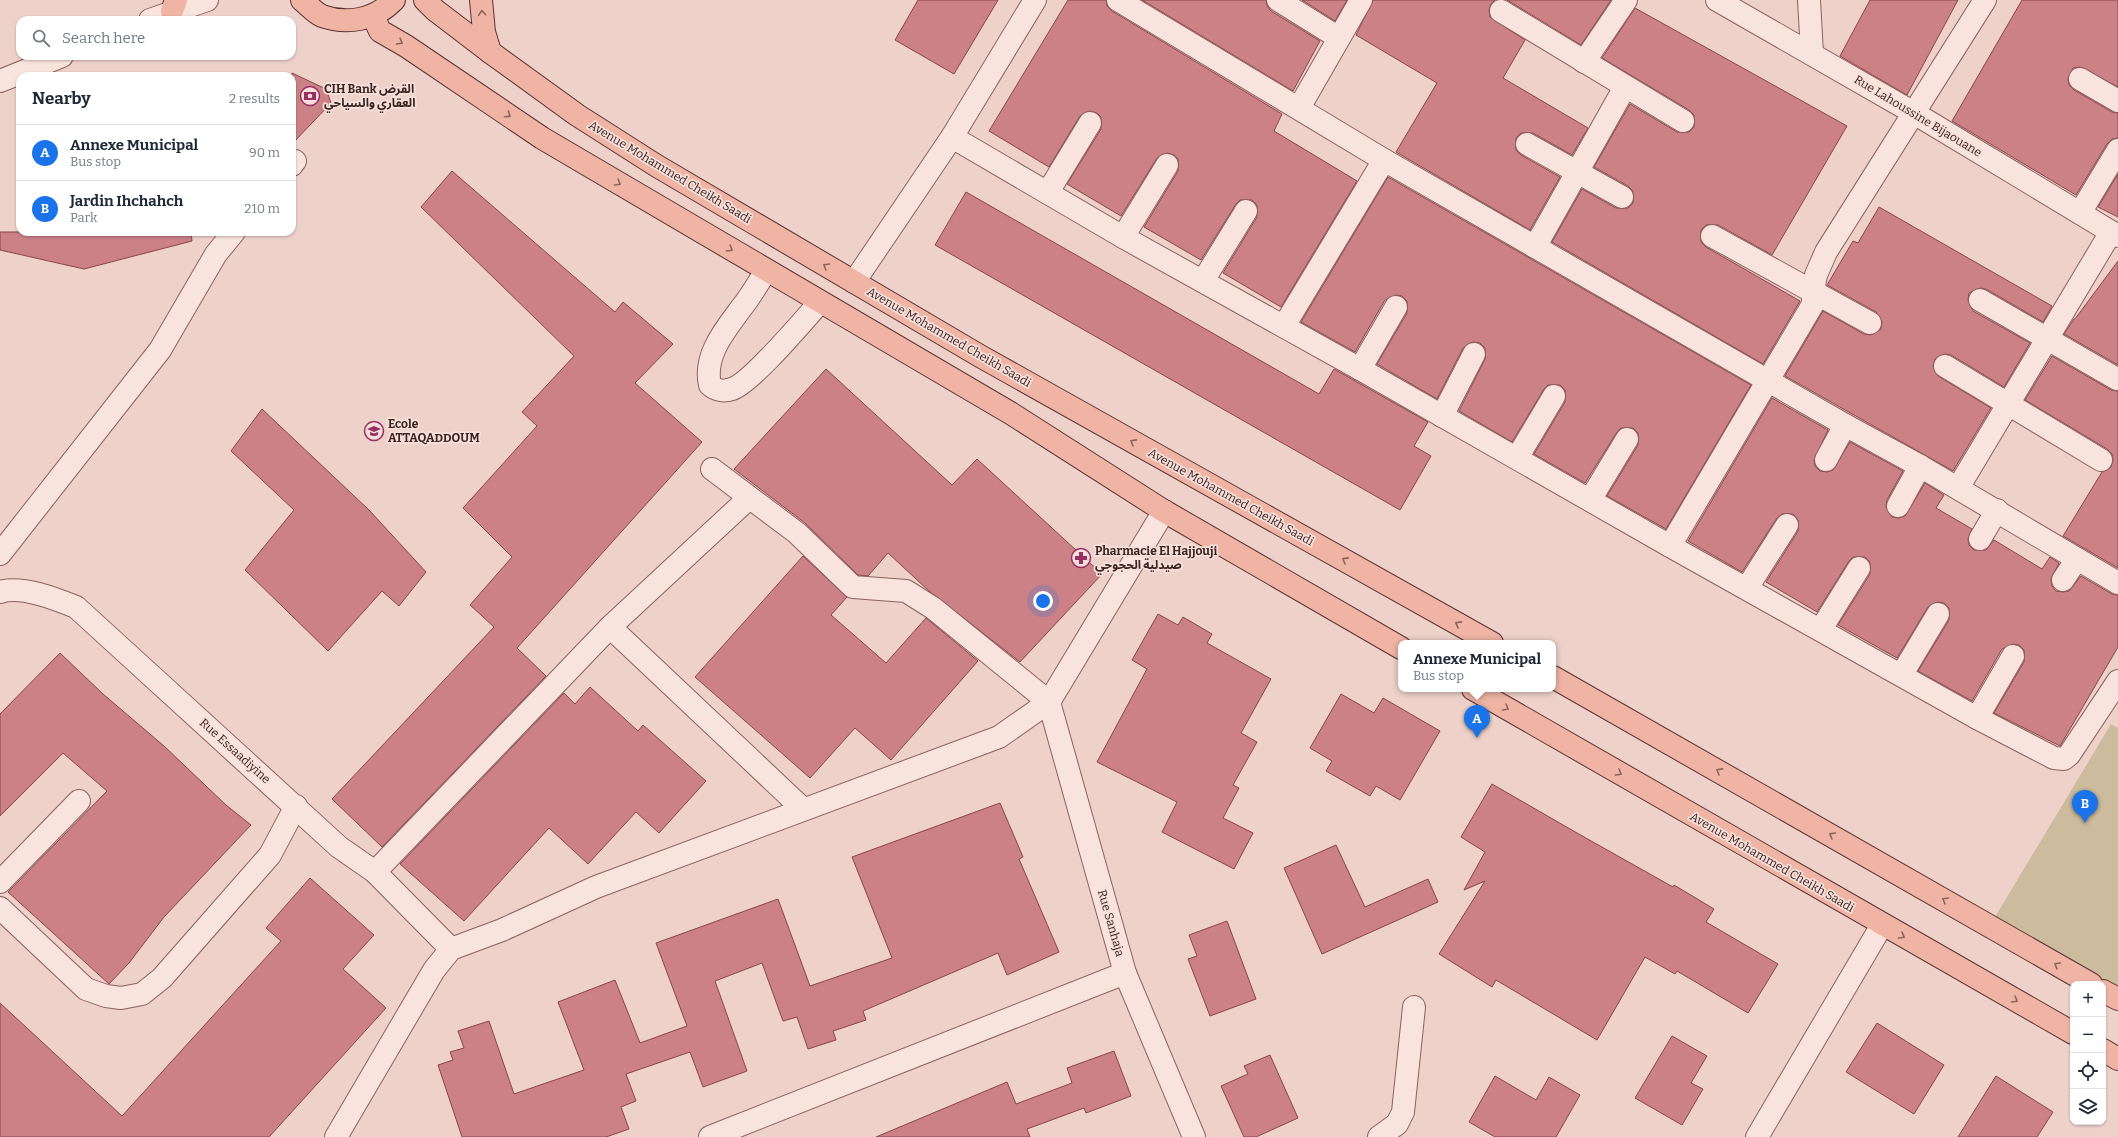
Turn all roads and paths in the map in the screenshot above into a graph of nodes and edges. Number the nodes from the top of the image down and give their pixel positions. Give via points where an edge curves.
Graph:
1 (207, 0) edge
2 (302, 0) edge
3 (394, 0) edge
4 (426, 0) edge
5 (481, 0) edge
6 (1035, 0) edge
7 (1118, 0) edge
8 (1278, 0) edge
9 (1362, 0) edge
10 (1626, 0) edge
11 (1717, 0) edge
12 (1809, 0) edge
13 (1984, 0) edge
14 (174, 6) edge
15 (1501, 11) dead end
16 (157, 16) edge
17 (373, 16) junction
18 (1339, 38) junction
19 (490, 52) junction
20 (1812, 54) junction
21 (52, 60) edge
22 (1584, 62) junction
23 (22, 72) edge
24 (16, 75) edge
25 (2080, 79) dead end
26 (0, 81) edge
27 (1625, 87) junction
28 (2118, 101) edge
29 (1299, 108) junction
30 (1914, 113) junction
31 (1683, 121) dead end
32 (1090, 123) dead end
33 (952, 137) junction
34 (1527, 144) dead end
35 (2118, 150) edge
36 (1384, 160) junction
37 (1167, 165) dead end
38 (1578, 172) junction
39 (1048, 192) junction
40 (1622, 197) dead end
41 (1246, 211) dead end
42 (2080, 213) junction
43 (2114, 234) edge
44 (231, 236) edge
45 (1712, 236) dead end
46 (1123, 237) junction
47 (1535, 247) junction
48 (766, 271) junction
49 (1203, 281) junction
50 (854, 282) junction
51 (1813, 291) junction
52 (1980, 300) dead end
53 (820, 302) junction
54 (1396, 307) dead end
55 (1870, 323) dead end
56 (1284, 326) junction
57 (2047, 339) junction
58 (1474, 354) dead end
59 (1945, 366) dead end
60 (1360, 369) junction
61 (2117, 379) dead end
62 (1768, 380) junction
63 (1554, 396) dead end
64 (2007, 404) junction
65 (1442, 416) junction
66 (1844, 424) junction
67 (1627, 439) dead end
68 (1517, 458) junction
69 (1826, 460) dead end
70 (2101, 460) dead end
71 (1920, 466) junction
72 (712, 469) dead end
73 (1958, 488) junction
74 (749, 498) junction
75 (1590, 500) junction
76 (1898, 506) dead end
77 (1997, 510) junction
78 (1164, 511) junction
79 (1787, 525) dead end
80 (1980, 539) dead end
81 (1670, 546) junction
82 (0, 554) edge
83 (2078, 560) junction
84 (1859, 568) dead end
85 (2063, 580) dead end
86 (2118, 583) edge
87 (1747, 588) junction
88 (0, 592) edge
89 (1938, 614) dead end
90 (610, 627) junction
91 (1821, 629) junction
92 (1487, 640) edge
93 (1398, 646) edge
94 (2013, 656) dead end
95 (1902, 674) junction
96 (1556, 679) edge
97 (2118, 681) edge
98 (1478, 692) edge
99 (1049, 702) junction
100 (1977, 718) junction
101 (79, 802) dead end
102 (296, 806) junction
103 (803, 809) junction
104 (374, 872) junction
105 (0, 882) edge
106 (0, 908) edge
107 (1882, 925) junction
108 (451, 949) junction
109 (1126, 973) junction
110 (2086, 981) edge
111 (2106, 993) edge
112 (2118, 999) edge
113 (1414, 1007) dead end
114 (2070, 1031) edge
115 (2106, 1052) edge
116 (2118, 1059) edge
117 (336, 1137) edge
118 (710, 1137) edge
119 (1194, 1137) edge
120 (1379, 1137) edge
121 (1757, 1137) edge

1 - 14 street
2 - 17 main road via 320,15 346,21
3 - 17 main road
4 - 19 main road, Avenue Mohammed Cheikh Saadi via 435,10
19 -> 5 main road via 484,32
6 - 33 street
7 - 29 street
8 - 18 street
9 - 18 street
10 - 22 street
11 - 20 street, Rue Lahoussine Bijaouane
12 - 20 street
13 - 30 street
14 - 16 street
15 - 22 street
17 -> 48 main road via 380,31 542,138
18 - 29 street
50 -> 19 main road, Avenue Mohammed Cheikh Saadi via 657,166 576,115
20 - 30 street, Rue Lahoussine Bijaouane
21 - 23 street
22 - 27 street
24 - 26 street
25 - 28 street
27 - 31 street
27 - 38 street
29 - 36 street
30 - 42 street, Rue Lahoussine Bijaouane
30 - 51 street via 1826,252 1816,274
32 - 39 street
33 - 39 street
33 - 50 street
34 - 38 street
35 - 42 street
36 - 47 street
36 - 56 street
37 - 46 street
38 - 40 street
38 - 47 street
39 - 46 street
41 - 49 street
42 - 43 street, Rue Lahoussine Bijaouane
43 - 57 street
44 - 82 street via 216,254 160,350
45 - 51 street
46 - 49 street
47 - 62 street
48 - 53 main road
48 - 53 street via 721,335 709,373 710,385 714,388 723,391 741,384
49 - 56 street
92 -> 50 main road, Avenue Mohammed Cheikh Saadi via 980,356
51 - 55 street
51 - 62 street via 1813,304
52 - 57 street
53 - 78 main road via 1012,414
54 - 60 street
56 - 60 street
57 - 61 street
57 - 64 street
58 - 65 street
59 - 64 street
60 - 65 street
62 - 66 street
62 - 81 street
63 - 68 street
64 - 70 street
64 - 73 street
65 - 68 street
66 - 69 street
66 - 71 street
67 - 75 street
68 - 75 street
71 - 73 street
71 - 76 street
72 - 74 street
73 - 77 street
74 - 90 street
74 - 99 street via 797,533 853,587 906,591 933,608
75 - 81 street
77 - 80 street
77 - 83 street
78 - 93 main road
78 - 99 street
79 - 87 street
81 - 87 street
83 - 85 street
83 - 86 street
84 - 91 street
87 - 91 street
88 - 102 street, Rue Essaadiyine via 7,590 44,595 76,607
89 - 95 street
90 - 103 street
90 - 104 street
91 - 95 street
94 - 100 street
95 - 100 street
110 -> 96 main road
97 - 100 street via 2079,741 2064,759 2054,758
98 -> 107 main road, Avenue Mohammed Cheikh Saadi
99 - 103 street via 999,737
99 - 109 street, Rue Sanhaja
101 - 105 street
102 - 104 street, Rue Essaadiyine via 339,847
102 - 106 street via 270,855 162,978 142,994 121,998 86,989
103 - 108 street via 596,887 502,930
104 - 108 street, Rue Essaadiyine
107 -> 114 main road, Avenue Mohammed Cheikh Saadi
107 - 121 street
108 - 117 street via 434,970
109 - 118 street
109 - 119 street, Rue Sanhaja
111 - 112 main road
113 - 120 street via 1403,1112 1397,1124
115 - 116 main road

